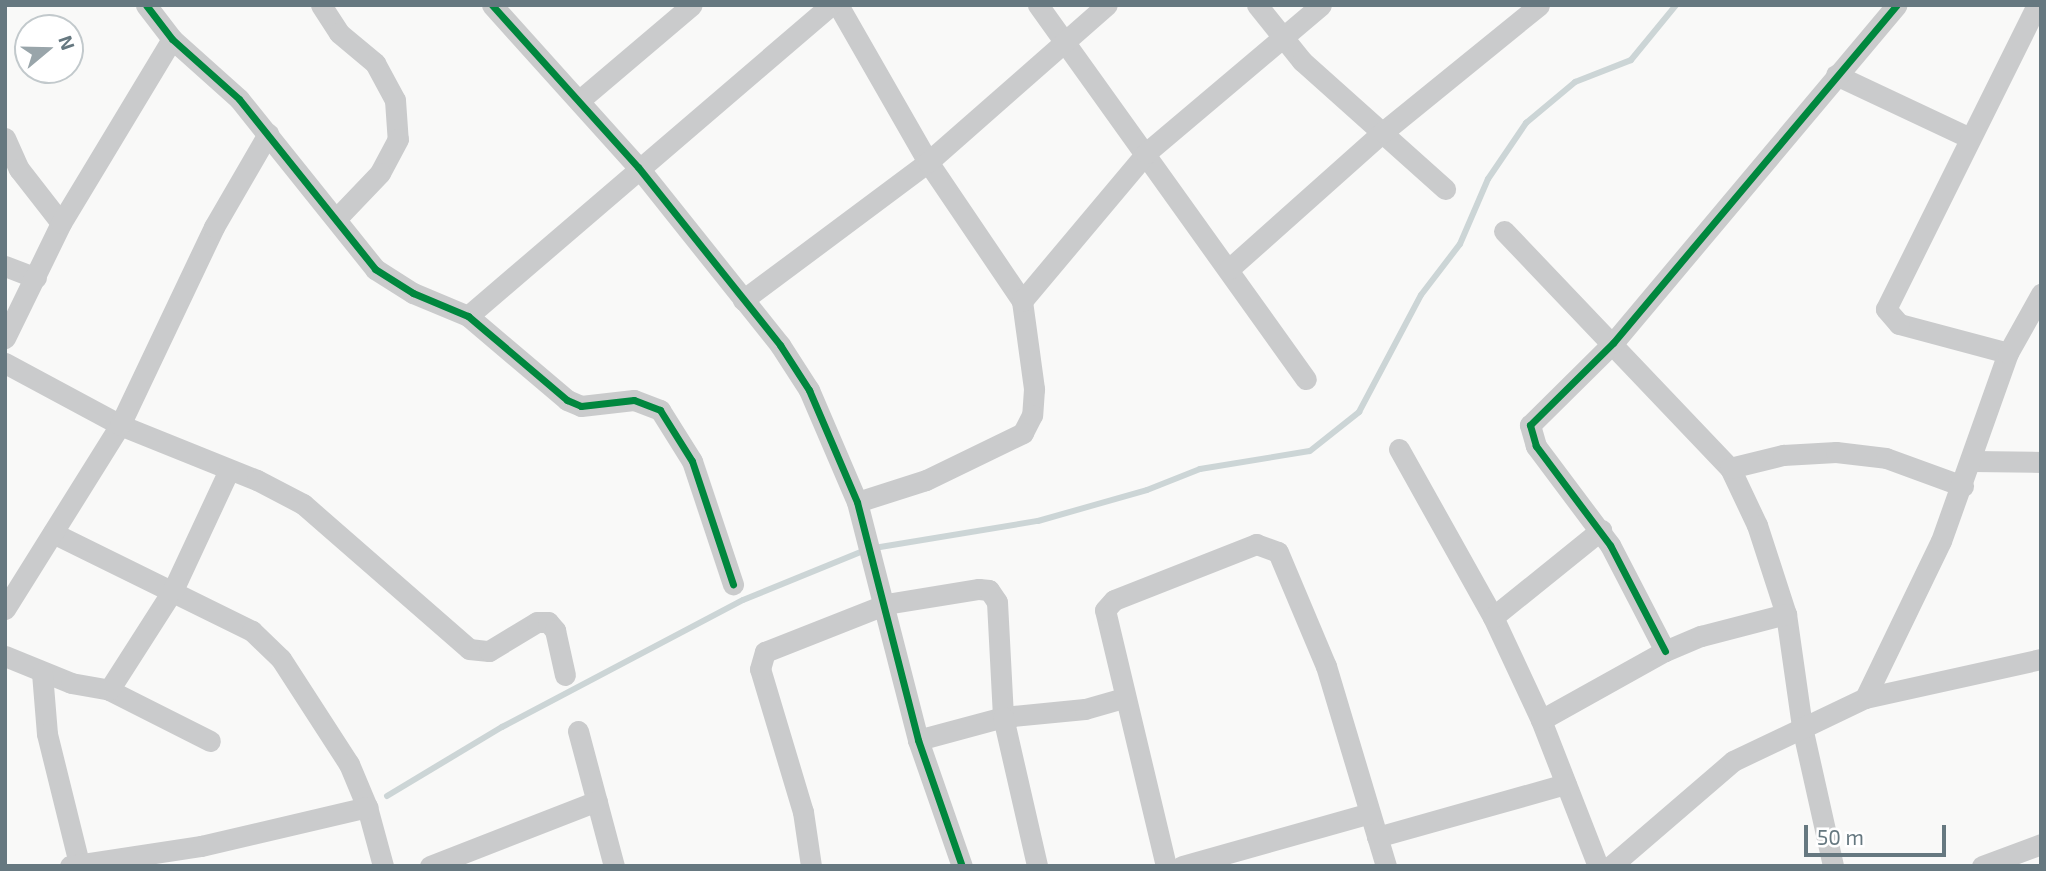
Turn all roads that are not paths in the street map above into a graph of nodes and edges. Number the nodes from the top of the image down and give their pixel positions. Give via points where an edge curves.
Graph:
1 (146, 5) edge
2 (321, 5) edge
3 (492, 5) edge
4 (692, 5) edge
5 (831, 5) edge
6 (838, 5) edge
7 (1038, 5) edge
8 (1107, 5) edge
9 (1257, 5) edge
10 (1321, 5) edge
11 (1539, 5) edge
12 (1896, 5) edge
13 (2037, 5) edge
14 (1280, 38) junction
15 (172, 39) junction
16 (1063, 44) junction
17 (1836, 75) junction
18 (581, 99) junction
19 (1383, 132) junction
20 (268, 134) junction
21 (5, 138) edge
22 (1970, 138) junction
23 (1146, 153) junction
24 (928, 162) junction
25 (638, 167) junction
26 (1445, 189) dead end
27 (336, 219) junction
28 (61, 223) junction
29 (1504, 232) dead end
30 (5, 266) edge
31 (1229, 269) junction
32 (36, 278) junction
33 (2041, 294) edge
34 (743, 300) junction
35 (1022, 301) junction
36 (468, 316) junction
37 (5, 338) edge
38 (1612, 342) junction
39 (2008, 353) junction
40 (5, 363) edge
41 (1306, 379) dead end
42 (120, 425) junction
43 (1399, 449) dead end
44 (1973, 461) junction
45 (2041, 462) edge
46 (1730, 468) junction
47 (229, 470) junction
48 (1963, 485) junction
49 (857, 502) junction
50 (1601, 530) junction
51 (52, 533) junction
52 (733, 584) dead end
53 (173, 590) junction
54 (886, 604) junction
55 (5, 609) edge
56 (1786, 614) junction
57 (1493, 617) junction
58 (1665, 651) junction
59 (5, 656) edge
60 (2041, 659) edge
61 (42, 673) junction
62 (565, 675) dead end
63 (110, 690) junction
64 (1124, 698) junction
65 (1865, 698) junction
66 (1003, 717) junction
67 (1541, 720) junction
68 (1802, 727) junction
69 (578, 731) dead end
70 (918, 740) junction
71 (210, 741) dead end
72 (1566, 785) junction
73 (597, 802) junction
74 (367, 807) junction
75 (1370, 813) junction
76 (1377, 837) junction
77 (2041, 844) edge
78 (202, 856) edge
79 (74, 864) edge
80 (383, 866) edge
81 (430, 866) edge
82 (614, 866) edge
83 (811, 866) edge
84 (962, 866) edge
85 (1037, 866) edge
86 (1167, 866) edge
87 (1182, 866) edge
88 (1386, 866) edge
89 (1598, 866) edge
90 (1611, 866) edge
91 (1833, 866) edge
92 (1982, 866) edge

1 - 15 street
2 - 27 street via 339,33 374,63 395,100 398,139 380,173
3 - 18 street
4 - 18 street
5 - 25 street
6 - 24 street
7 - 16 street
8 - 16 street
9 - 14 street
10 - 14 street
11 - 19 street
12 - 17 street
13 - 22 street
14 - 19 street
14 - 23 street
15 - 20 street via 210,69
15 - 28 street
16 - 23 street
16 - 24 street
17 - 22 street
17 - 38 street
18 - 25 street
19 - 26 street
19 - 31 street
20 - 27 street
20 - 42 street via 214,227
21 - 28 street via 19,169
22 - 39 street via 1886,309 1899,324
23 - 31 street
23 - 35 street
24 - 34 street
24 - 35 street
25 - 34 street
25 - 36 street
27 - 36 street via 375,269 413,293
28 - 32 street
29 - 38 street
30 - 32 street
31 - 41 street
32 - 37 street
33 - 39 street
34 - 49 street via 809,390
35 - 49 street via 1034,389 1032,415 1023,433 926,480
36 - 52 street via 567,400 581,406 634,400 660,410 684,443 705,492
38 - 46 street
38 - 50 street via 1530,425 1536,446
39 - 44 street
40 - 42 street
42 - 47 street
42 - 51 street
43 - 57 street
44 - 45 street
44 - 48 street
46 - 48 street via 1783,455 1836,452 1886,458
46 - 56 street via 1757,525
47 - 53 street
47 - 62 street via 320,515 469,649 489,651 537,622 548,622 555,630
48 - 65 street via 1910,611
49 - 54 street
50 - 57 street
50 - 58 street
51 - 53 street
51 - 55 street
53 - 63 street
53 - 74 street via 252,631 281,659 349,764
54 - 66 street via 989,590 997,602
54 - 70 street
54 - 83 street via 771,648 761,660 803,811
56 - 58 street via 1701,636
56 - 68 street
57 - 67 street
58 - 67 street
59 - 61 street
60 - 65 street
61 - 63 street
61 - 79 street via 47,734
63 - 71 street
64 - 66 street via 1086,709
64 - 75 street via 1106,606 1246,547 1269,546 1278,552 1326,666
64 - 86 street
65 - 68 street
66 - 70 street
66 - 85 street
67 - 72 street
68 - 90 street via 1733,761
68 - 91 street
69 - 73 street
70 - 84 street
72 - 76 street
72 - 89 street
73 - 81 street
73 - 82 street
74 - 78 street
74 - 80 street
75 - 76 street
75 - 87 street
76 - 88 street
77 - 92 street
78 - 79 street

